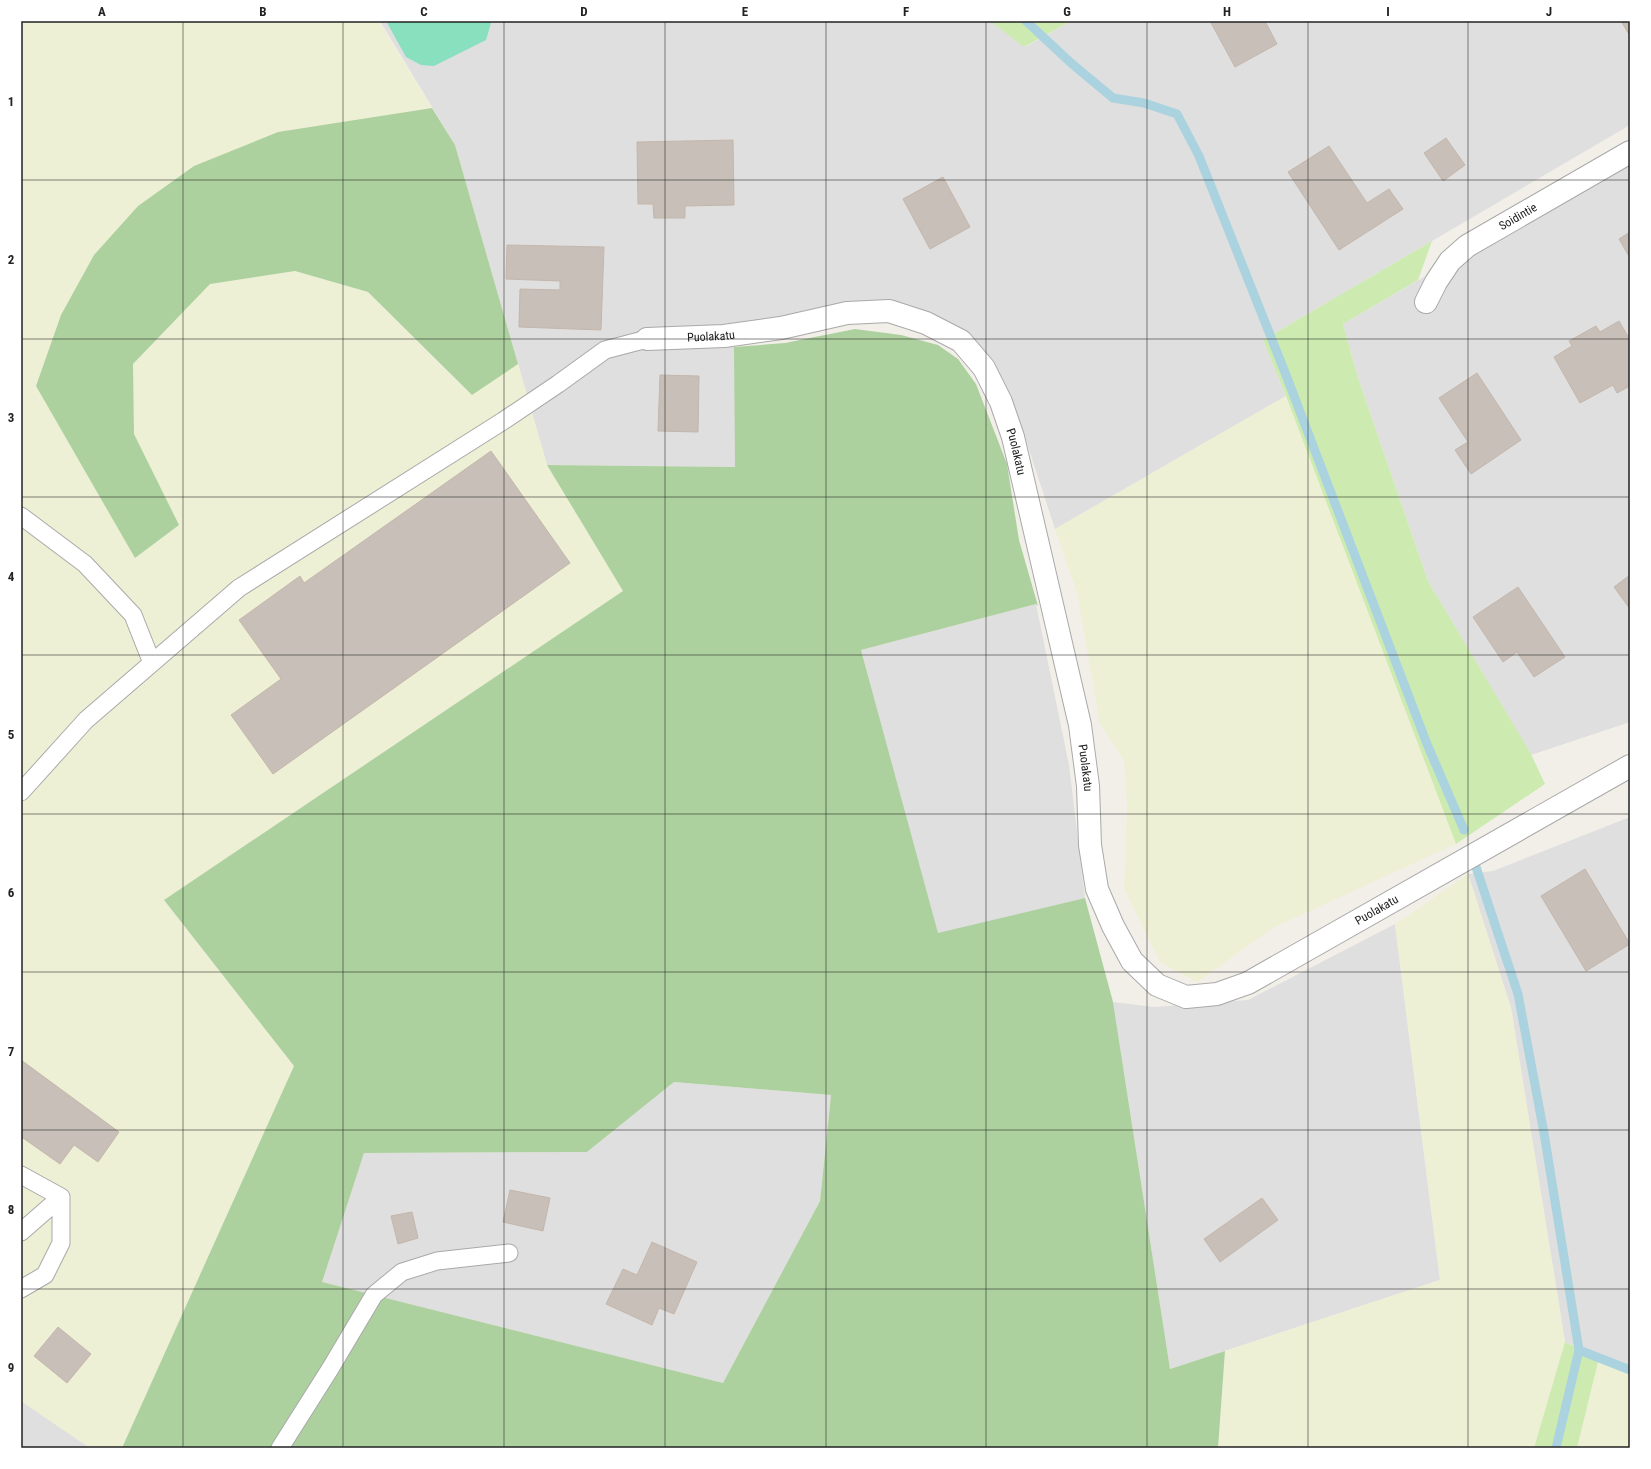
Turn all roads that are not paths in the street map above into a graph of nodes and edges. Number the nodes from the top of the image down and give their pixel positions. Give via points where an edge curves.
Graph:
1 (1630, 152) edge
2 (1426, 302) dead end
3 (647, 339) joint
4 (21, 516) edge
5 (152, 663) junction
6 (1630, 766) edge
7 (21, 792) edge
8 (21, 1174) edge
9 (61, 1197) junction
10 (21, 1232) edge
11 (509, 1253) dead end
12 (21, 1289) edge
13 (280, 1448) edge

1 - 2 street, Soidintie via 1467,246 1450,261
3 - 5 lane via 605,350 503,421 239,588
3 - 6 street, Puolakatu via 724,336 781,328 847,313 889,311 926,323 961,341 984,368 1001,402 1013,437 1080,725 1088,786 1090,845 1097,889 1132,961 1157,985 1186,998 1218,994 1248,983
4 - 5 lane via 85,564 133,615
5 - 7 lane via 86,720
8 - 9 lane
9 - 10 lane
9 - 12 lane via 61,1243 45,1275
11 - 13 lane via 437,1261 402,1272 374,1295

